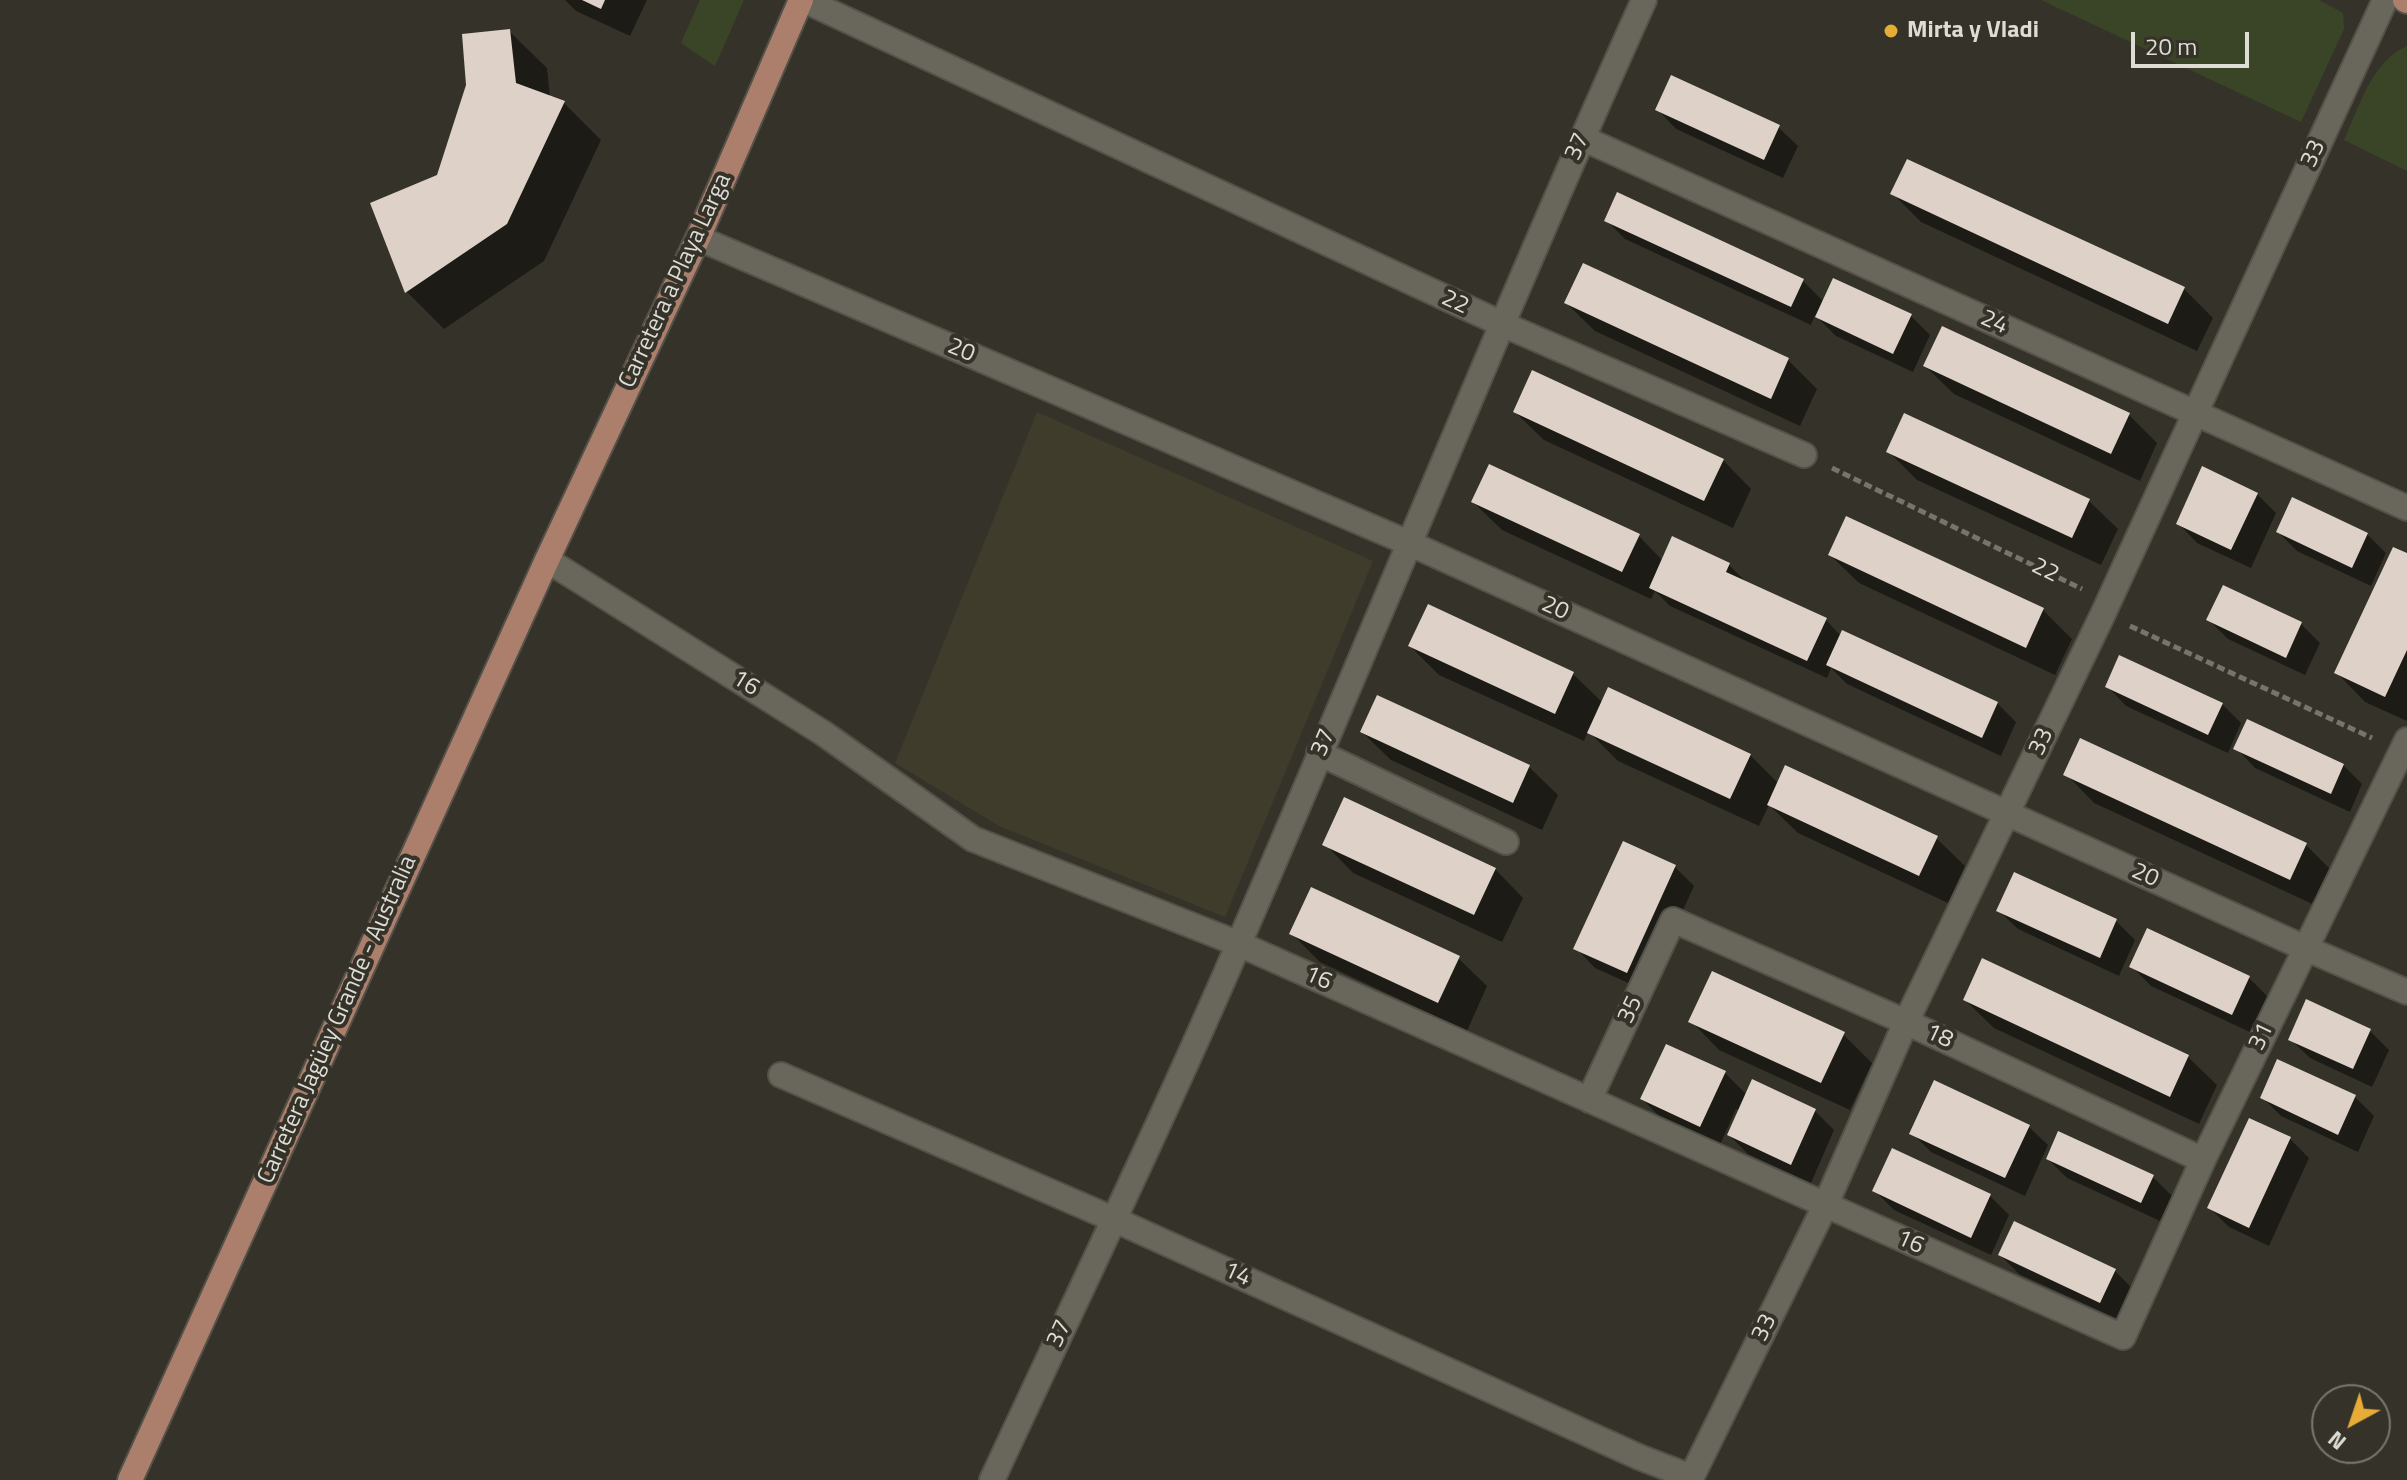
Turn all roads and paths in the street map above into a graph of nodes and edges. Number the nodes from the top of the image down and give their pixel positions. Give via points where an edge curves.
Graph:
1 (803, 0) edge
2 (1644, 0) edge
3 (2385, 0) edge
4 (1582, 138) junction
5 (698, 238) junction
6 (1502, 324) junction
7 (2194, 412) junction
8 (1804, 455) joint
9 (2407, 508) edge
10 (1411, 544) junction
11 (547, 560) junction
12 (2105, 608) junction
13 (2404, 746) edge
14 (1319, 753) junction
15 (2008, 813) junction
16 (1506, 842) dead end
17 (1673, 920) joint
18 (1239, 944) junction
19 (2305, 948) junction
20 (2407, 992) edge
21 (1906, 1022) junction
22 (781, 1075) dead end
23 (1589, 1100) junction
24 (2203, 1160) junction
25 (1825, 1206) junction
26 (1113, 1219) junction
27 (2123, 1337) joint
28 (1691, 1478) edge
29 (130, 1480) edge
30 (992, 1480) edge

1 - 5 main road, Carretera a Playa Larga
1 - 6 street, 22
2 - 4 street, 37
3 - 7 street, 33
4 - 6 street, 37
4 - 7 street, 24
5 - 10 street, 20
5 - 11 main road, Carretera a Playa Larga
6 - 8 street, 22
6 - 10 street, 37
7 - 9 street, 24
7 - 12 street, 33
8 - 12 path, 22
10 - 14 street, 37
10 - 15 street, 20
11 - 18 street, 16 via 823,733 973,839
11 - 29 main road, Carretera Jagüey Grande - Australia
12 - 13 path, 22
12 - 15 street, 33
13 - 19 street, 31
14 - 16 street
14 - 18 street, 37
15 - 19 street, 20
15 - 21 street, 33
17 - 21 street, 18
17 - 23 street, 35
18 - 23 street, 16
18 - 26 street, 37
19 - 20 street, 20
19 - 24 street, 31
21 - 24 street, 18
21 - 25 street, 33
22 - 26 street, 14
23 - 25 street, 16
24 - 27 street, 31
25 - 27 street, 16
25 - 28 street, 33
26 - 28 street, 14
26 - 30 street, 37

